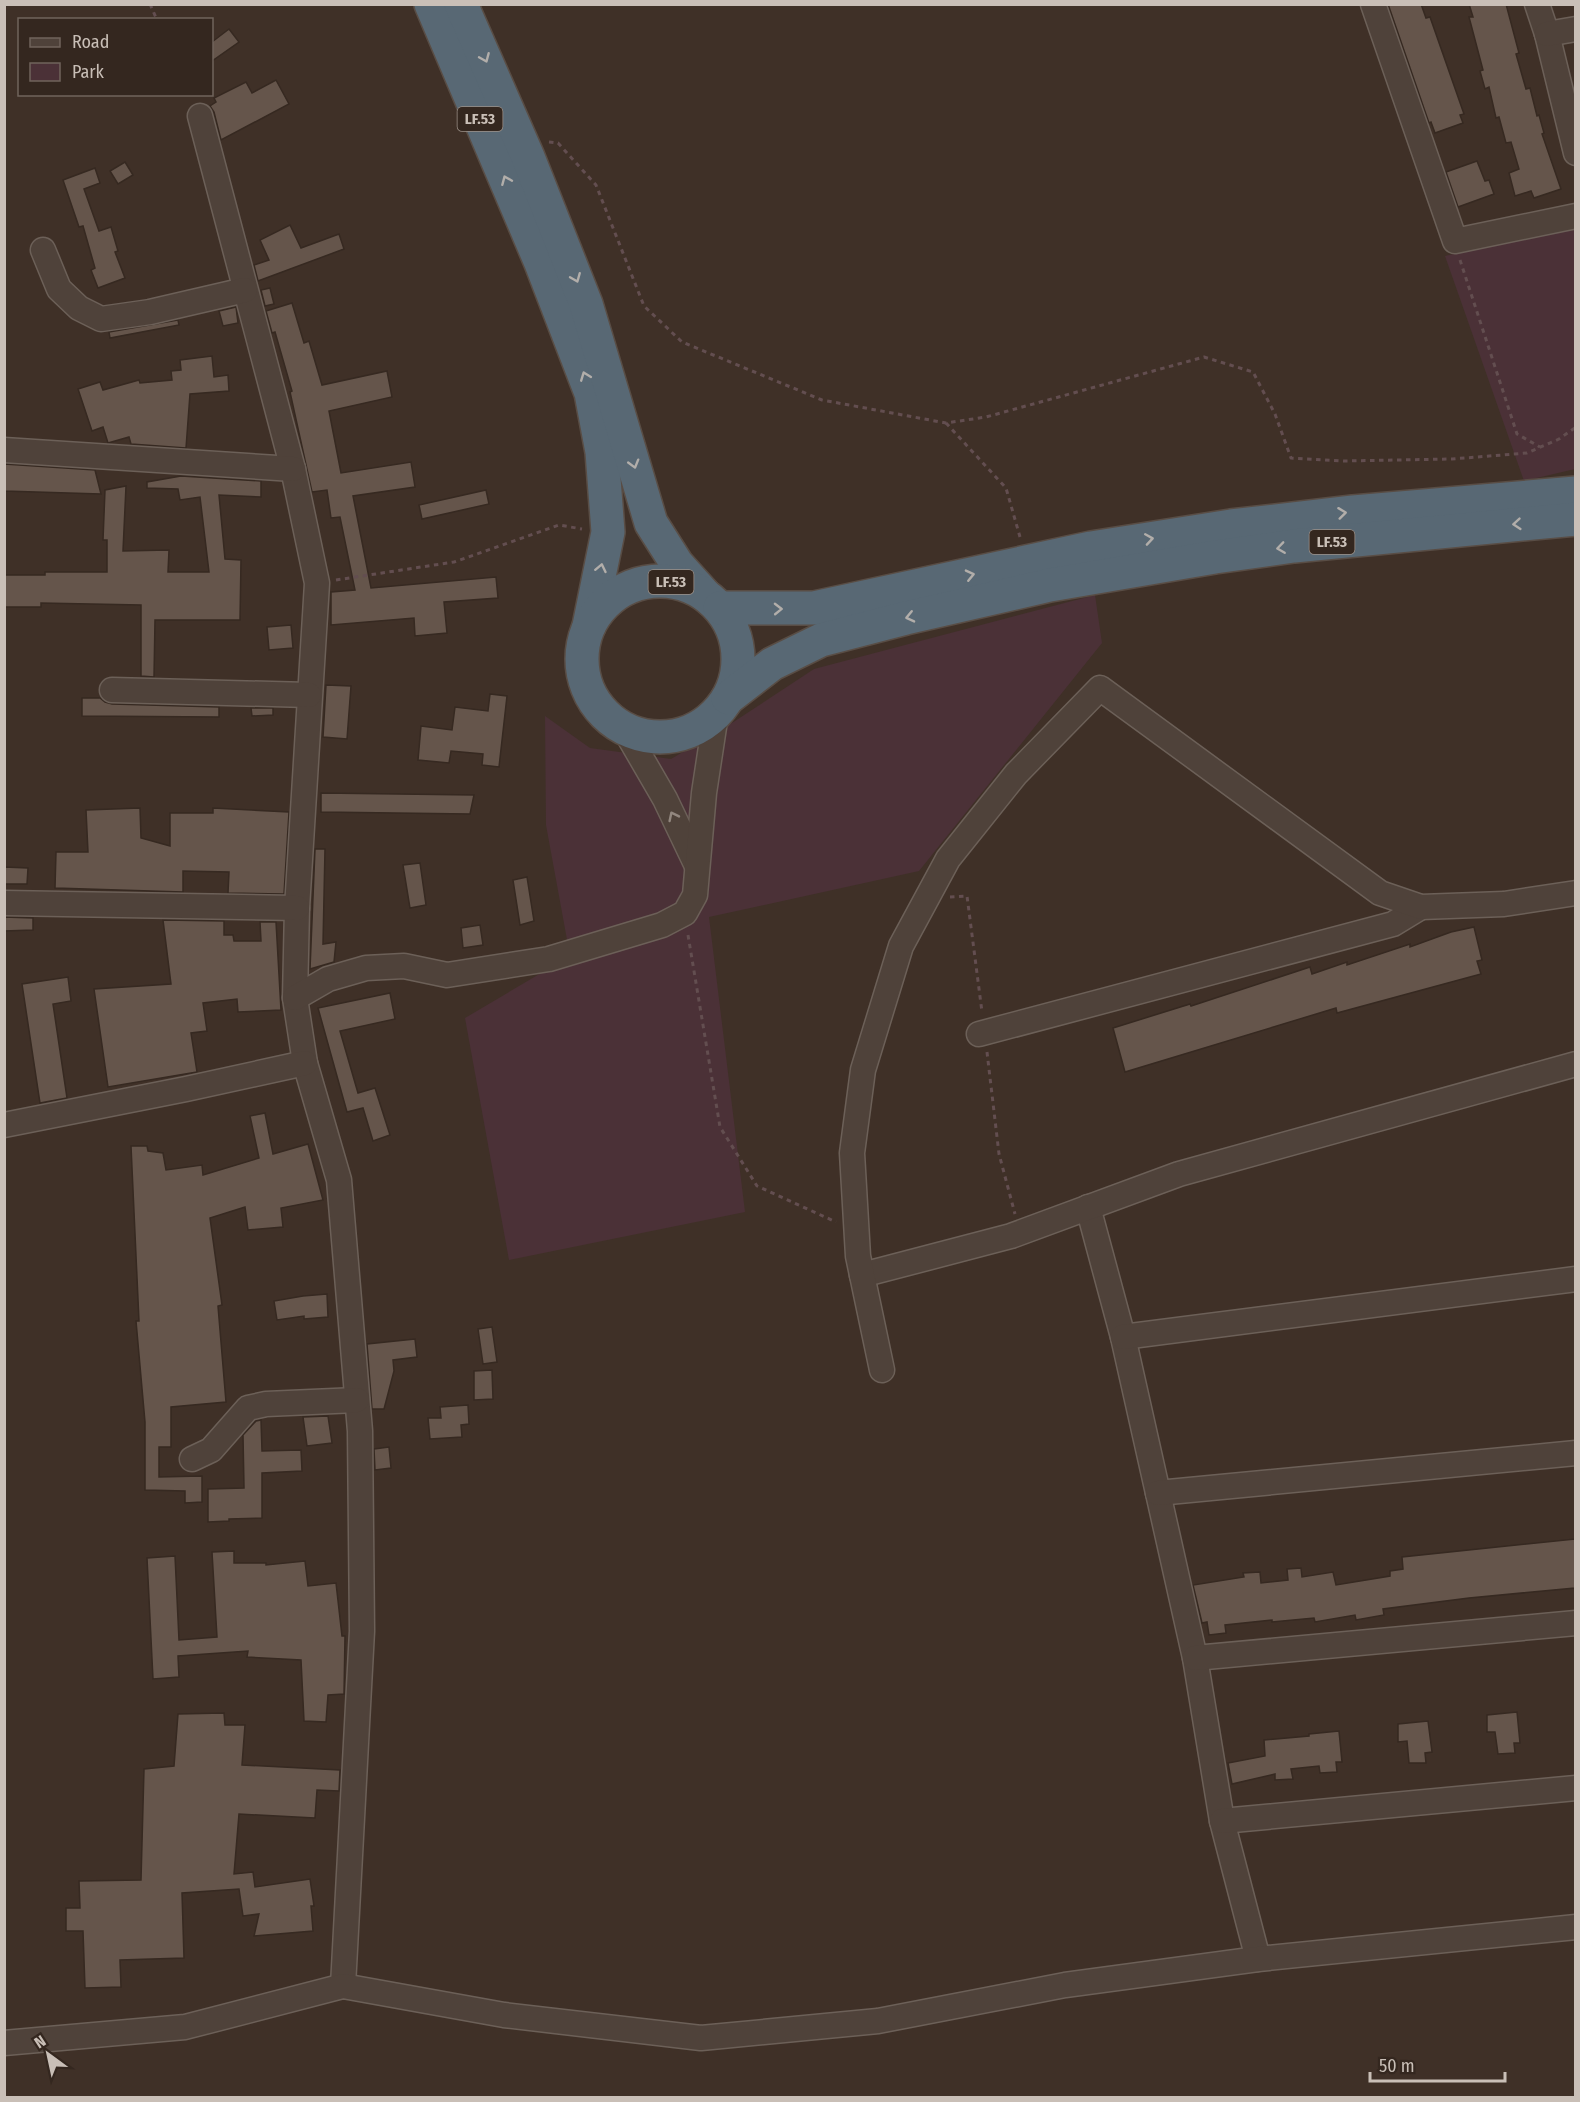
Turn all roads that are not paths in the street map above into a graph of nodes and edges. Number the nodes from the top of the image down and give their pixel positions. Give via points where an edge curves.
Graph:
1 (431, 4) edge
2 (461, 4) edge
3 (1373, 4) edge
4 (1537, 4) edge
5 (1575, 29) edge
6 (1546, 34) junction
7 (200, 116) dead end
8 (1575, 153) edge
9 (1575, 216) edge
10 (43, 250) dead end
11 (245, 290) junction
12 (4, 450) edge
13 (292, 469) junction
14 (1575, 493) edge
15 (1575, 519) edge
16 (712, 601) junction
17 (589, 626) junction
18 (112, 690) dead end
19 (309, 694) junction
20 (722, 706) junction
21 (625, 730) junction
22 (698, 868) junction
23 (1575, 893) edge
24 (4, 903) edge
25 (1421, 907) junction
26 (297, 908) junction
27 (295, 998) junction
28 (983, 1033) road end
29 (305, 1063) junction
30 (1575, 1064) edge
31 (4, 1125) edge
32 (1088, 1207) junction
33 (862, 1275) junction
34 (1575, 1280) edge
35 (1123, 1337) junction
36 (882, 1370) dead end
37 (357, 1400) junction
38 (1575, 1453) edge
39 (192, 1459) dead end
40 (1158, 1493) junction
41 (1575, 1623) edge
42 (1195, 1658) junction
43 (1575, 1788) edge
44 (1222, 1821) junction
45 (1575, 1927) edge
46 (1257, 1959) junction
47 (343, 1986) junction
48 (4, 2043) edge

17 -> 1 highway, LF.53 via 608,532 602,452 591,393 541,262
2 -> 16 highway, LF.53 via 521,140 586,304 651,523 677,564
3 - 9 street via 1455,241
4 - 6 street
5 - 6 street
6 - 8 street
7 - 11 street
10 - 11 street via 59,289 79,308 101,319
11 - 13 street
12 - 13 street
13 - 19 street via 317,583
16 -> 14 highway, LF.53 via 814,608 1091,548 1231,526
15 -> 20 highway, LF.53 via 1294,546 1050,585 821,640 772,664
16 - 17 highway, LF.53 via 684,584 662,580 639,583 618,592 601,607
16 - 20 highway, LF.53 via 730,624 738,662 735,681
17 - 21 highway, LF.53 via 582,649 582,674 590,696 605,716
18 - 19 street
19 - 26 street
20 - 21 highway, LF.53 via 696,728 673,737 649,737
20 - 22 street via 704,793
22 -> 21 street
22 - 27 street via 695,896 685,913 662,925 549,959 447,975 404,966 366,968 328,979
23 - 25 street via 1504,904
24 - 26 street
25 - 28 street via 1393,924
25 - 33 street via 1380,893 1100,688 1016,774 948,859 901,946 863,1070 852,1153
26 - 27 street
27 - 29 street
29 - 31 street
29 - 37 street via 339,1180
30 - 32 street via 1179,1174
32 - 33 street via 1021,1232
32 - 35 street
33 - 36 street
34 - 35 street
35 - 40 street
37 - 39 street via 248,1408 211,1450
37 - 47 street via 362,1631
38 - 40 street
40 - 42 street
41 - 42 street
42 - 44 street
43 - 44 street
44 - 46 street
45 - 46 street
46 - 47 street via 1065,1985 878,2021 701,2038 504,2015
47 - 48 street via 185,2027

